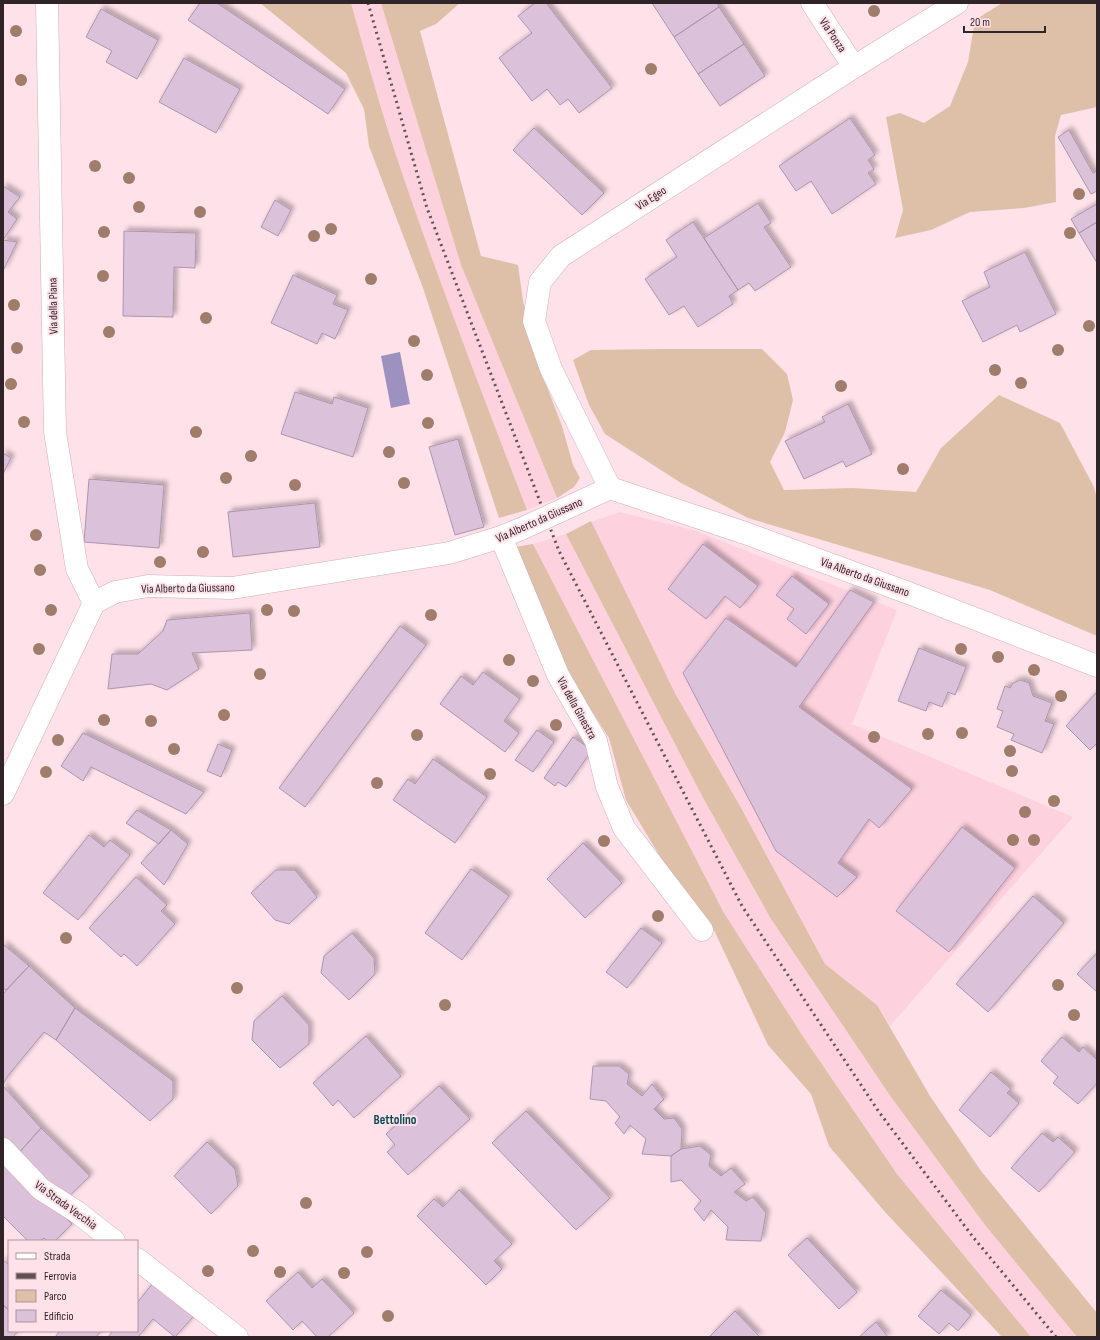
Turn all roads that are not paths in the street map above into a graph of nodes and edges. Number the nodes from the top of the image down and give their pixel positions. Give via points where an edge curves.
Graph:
1 (47, 3) edge
2 (812, 3) edge
3 (957, 3) edge
4 (854, 67) junction
5 (610, 488) junction
6 (501, 538) junction
7 (94, 604) junction
8 (1097, 666) edge
9 (3, 794) edge
10 (702, 930) dead end
11 (3, 1149) edge
12 (113, 1240) edge
13 (138, 1260) edge
14 (237, 1337) edge

1 - 7 street, Via della Piana via 55,432 77,569
2 - 4 street, Via Ponza
3 - 4 street, Via Egeo
4 - 5 street, Via Egeo via 561,256 540,282 534,320 551,369
5 - 6 street, Via Alberto da Giussano, bridge
5 - 8 street, Via Alberto da Giussano via 891,586
6 - 7 street, Via Alberto da Giussano via 449,553 232,588 148,586 115,592
6 - 10 street, Via della Ginestra via 558,675 596,742 607,787 624,828
7 - 9 street
11 - 12 street, Via Strada Vecchia via 41,1190 77,1212
13 - 14 street

